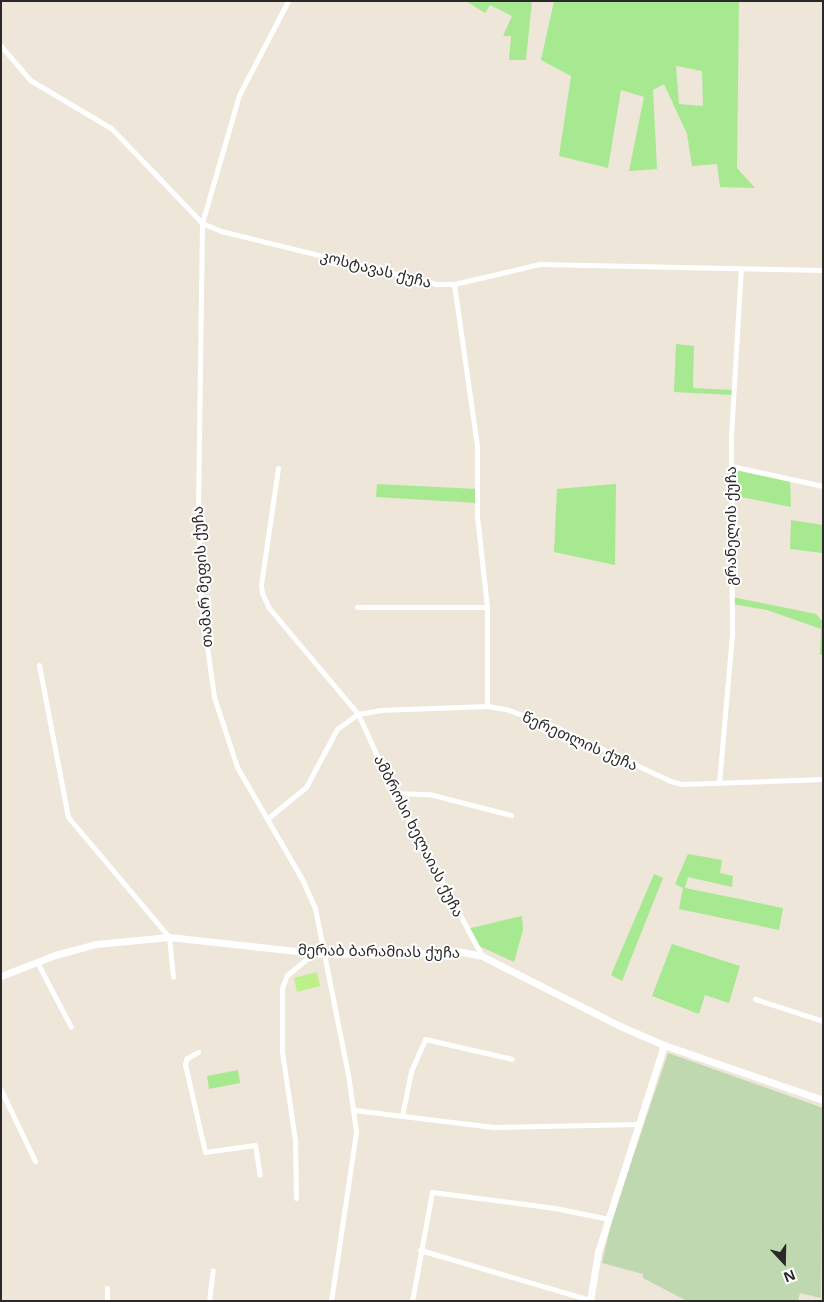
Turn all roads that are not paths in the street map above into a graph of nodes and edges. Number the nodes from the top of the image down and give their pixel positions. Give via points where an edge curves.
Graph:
1 (288, 1) edge
2 (1, 46) edge
3 (202, 222) junction
4 (741, 269) junction
5 (823, 270) edge
6 (454, 284) junction
7 (731, 466) junction
8 (278, 468) dead end
9 (823, 486) edge
10 (357, 607) dead end
11 (487, 607) junction
12 (39, 665) dead end
13 (487, 706) junction
14 (358, 714) junction
15 (823, 779) edge
16 (719, 783) junction
17 (394, 793) junction
18 (510, 815) dead end
19 (266, 819) junction
20 (169, 937) junction
21 (324, 952) junction
22 (314, 953) junction
23 (482, 956) junction
24 (36, 962) junction
25 (1, 976) edge
26 (173, 978) dead end
27 (755, 999) dead end
28 (823, 1021) edge
29 (71, 1027) dead end
30 (664, 1045) junction
31 (198, 1052) dead end
32 (512, 1059) dead end
33 (1, 1090) edge
34 (823, 1100) edge
35 (354, 1110) junction
36 (402, 1116) junction
37 (639, 1124) junction
38 (35, 1161) dead end
39 (260, 1175) dead end
40 (296, 1198) dead end
41 (608, 1219) junction
42 (420, 1250) junction
43 (213, 1270) dead end
44 (107, 1288) dead end
45 (107, 1301) edge
46 (209, 1301) edge
47 (331, 1301) edge
48 (412, 1301) edge
49 (590, 1301) edge

1 - 3 street, თამარ მეფის ქუჩა via 239,95
2 - 3 street, კოსტავას ქუჩა via 30,80 123,138
3 - 6 street, კოსტავას ქუჩა via 220,230 437,284
3 - 19 street, თამარ მეფის ქუჩა via 197,470 201,603 214,697 238,767
4 - 5 street, კოსტავას ქუჩა
4 - 6 street, კოსტავას ქუჩა via 540,264
4 - 7 street, გრანელის ქუჩა
6 - 11 street via 477,445 477,516
7 - 9 street
7 - 16 street, გრანელის ქუჩა via 732,635
8 - 14 street, ამბროსი ხელაიას ქუჩა via 262,594 269,608
10 - 11 street
11 - 13 street
12 - 20 street via 68,817
13 - 14 street, წერეთლის ქუჩა via 380,710
13 - 16 street, წერეთლის ქუჩა via 548,723 670,781 696,785
14 - 17 street, ამბროსი ხელაიას ქუჩა
14 - 19 street, წერეთლის ქუჩა via 337,729 306,787
15 - 16 street, წერეთლის ქუჩა
17 - 18 street via 429,794
17 - 23 street, ამბროსი ხელაიას ქუჩა
19 - 21 street, თამარ მეფის ქუჩა via 311,901
20 - 22 main road, მერაბ ბარამიას ქუჩა
20 - 24 main road, მერაბ ბარამიას ქუჩა via 96,944
20 - 26 street
21 - 22 main road, მერაბ ბარამიას ქუჩა
21 - 23 main road, მერაბ ბარამიას ქუჩა via 444,950
21 - 35 street, თამარ მეფის ქუჩა
22 - 40 street via 287,975 282,988 282,1052 296,1140
23 - 30 main road, მერაბ ბარამიას ქუჩა
24 - 25 main road, მერაბ ბარამიას ქუჩა
24 - 29 street
27 - 28 street
30 - 34 main road, მერაბ ბარამიას ქუჩა
30 - 37 main road
31 - 39 street via 185,1064 205,1152 255,1144
32 - 36 street via 425,1039 411,1071
33 - 38 street
35 - 36 street
35 - 47 street, თამარ მეფის ქუჩა via 354,1150
36 - 37 street via 493,1126
37 - 41 main road
41 - 42 street via 555,1208 432,1192
41 - 49 main road via 594,1268
42 - 48 street
42 - 49 street
43 - 46 street
44 - 45 street

